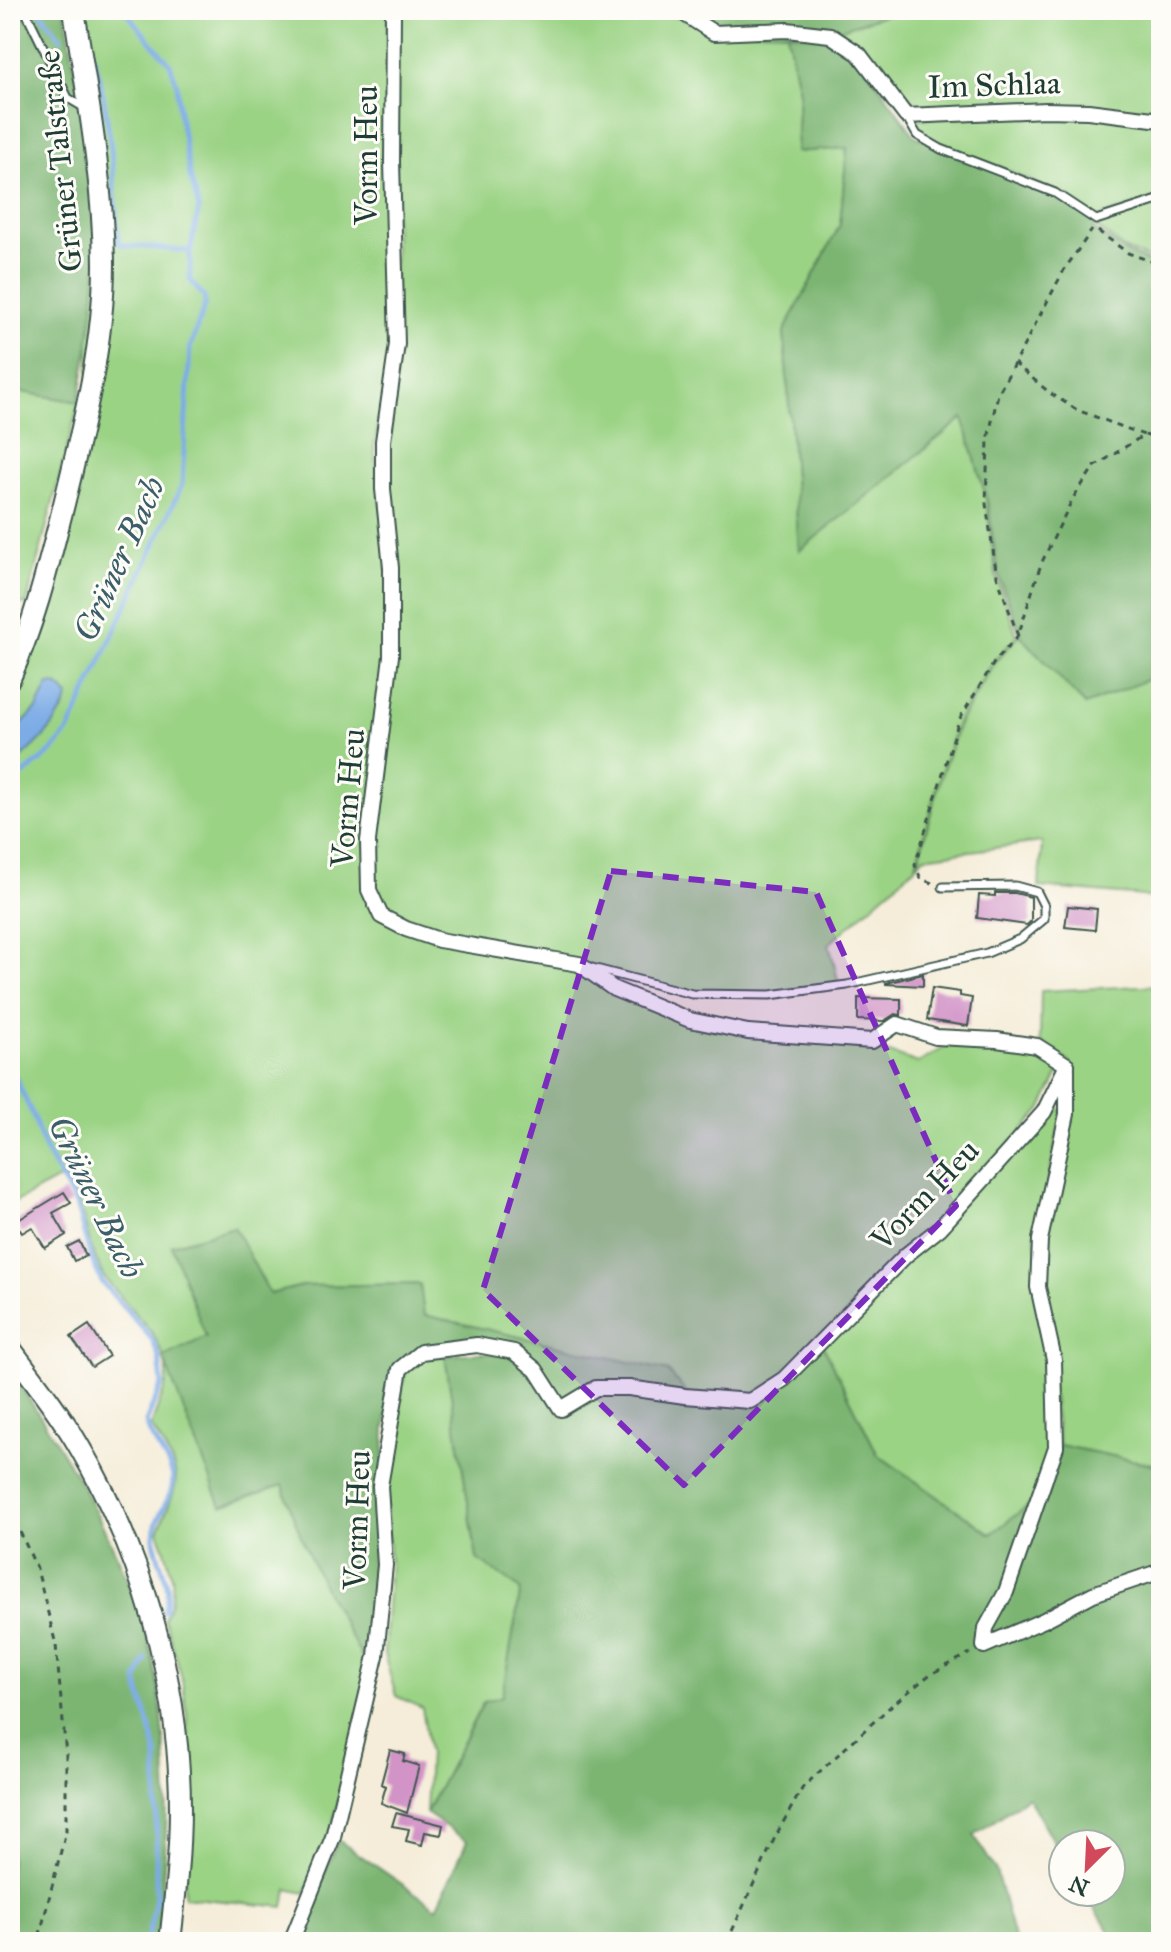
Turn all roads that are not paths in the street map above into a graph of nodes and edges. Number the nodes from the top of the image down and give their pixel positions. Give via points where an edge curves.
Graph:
1 (25, 10) edge
2 (74, 10) edge
3 (393, 10) edge
4 (683, 10) edge
5 (90, 110) junction
6 (906, 116) junction
7 (1161, 120) edge
8 (1161, 199) edge
9 (10, 678) edge
10 (943, 887) road end
11 (579, 964) junction
12 (1067, 1065) junction
13 (10, 1348) edge
14 (1161, 1571) edge
15 (170, 1942) edge
16 (291, 1942) edge

1 - 5 lane via 68,98
2 - 5 main road, Grüner Talstraße
3 - 11 street, Vorm Heu via 397,344 383,441 391,656 368,841 369,890 381,916 406,929 480,949
4 - 6 street, Im Schlaa via 714,33 787,30 830,35 859,54
5 - 9 main road, Grüner Talstraße via 104,266 100,325 82,429 46,573
6 - 7 street, Im Schlaa via 1046,110
6 - 8 lane via 917,135 941,149 1055,193 1096,220
10 - 11 lane via 1015,886 1037,892 1044,919 1020,939 987,953 847,985 770,995 692,994
11 - 12 street, Vorm Heu via 614,989 690,1020 748,1032 872,1041 897,1024 936,1037 1037,1046
12 - 14 street via 1067,1114 1040,1240 1038,1287 1054,1360 1056,1447 1006,1592 986,1628 984,1646 1093,1594
12 - 16 street, Vorm Heu via 1044,1112 940,1228 906,1255 784,1379 750,1401 596,1388 561,1409 536,1370 514,1352 477,1345 421,1352 400,1369 380,1486 385,1565 376,1656 333,1837
13 - 15 main road via 104,1490 151,1612 173,1713 178,1770 179,1842

